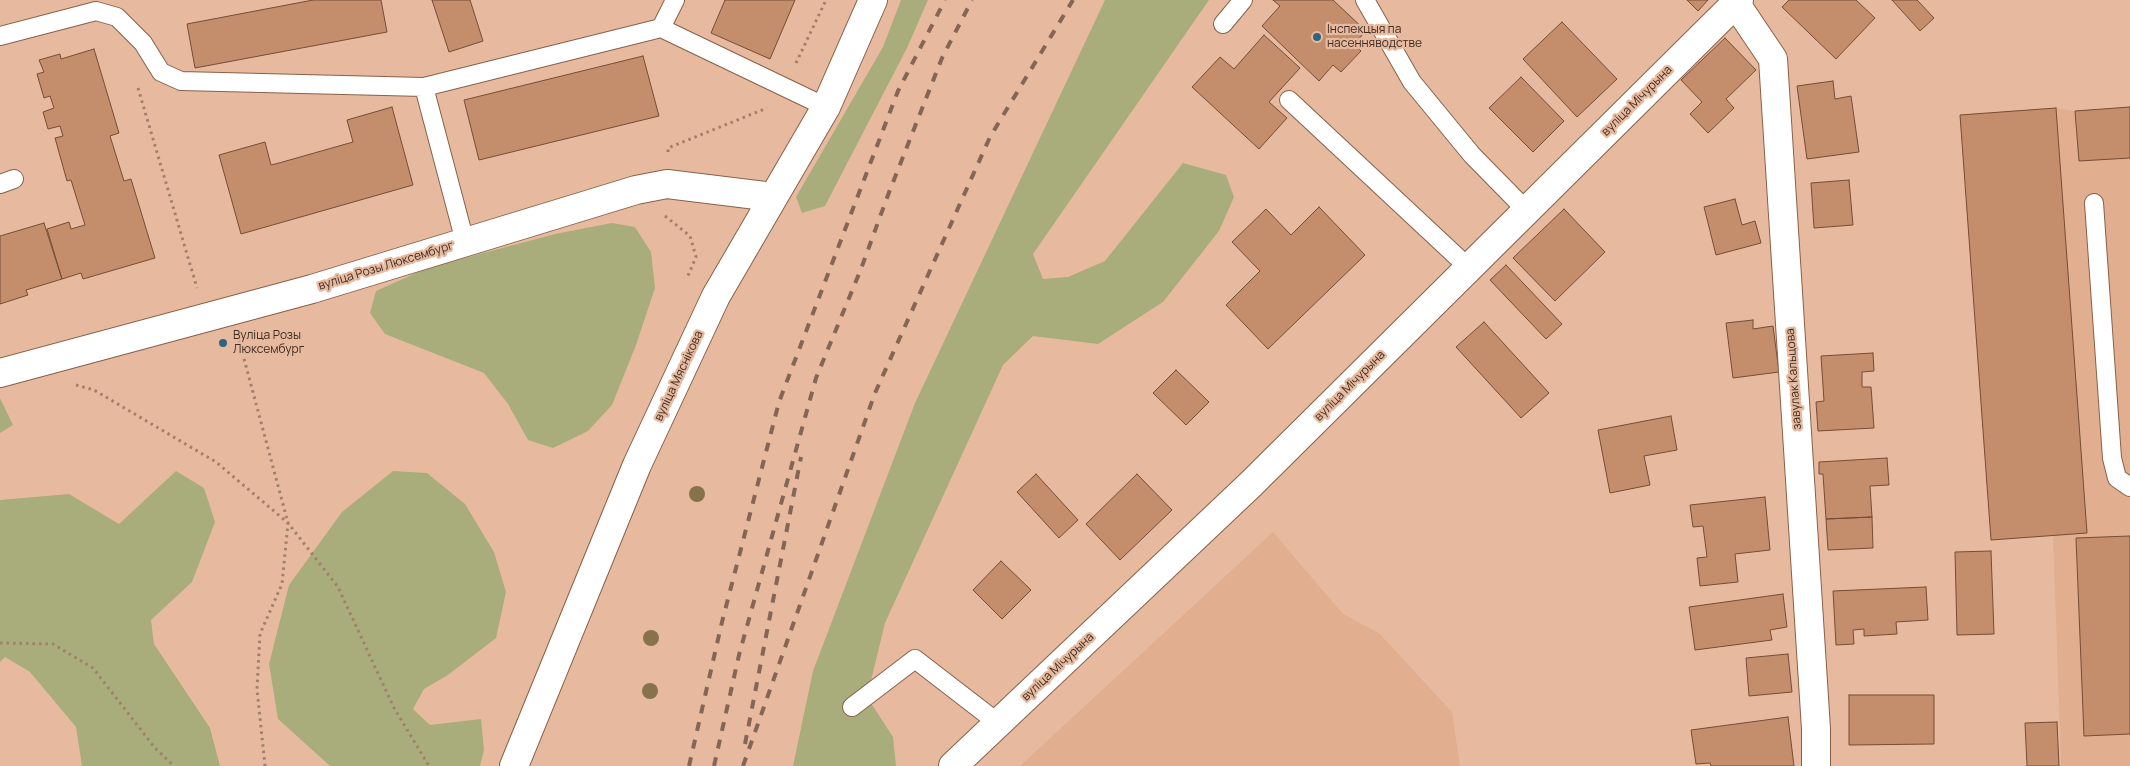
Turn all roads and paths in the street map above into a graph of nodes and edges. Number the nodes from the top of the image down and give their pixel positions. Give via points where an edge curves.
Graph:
1 (675, 0) edge
2 (826, 0) edge
3 (873, 0) edge
4 (1243, 0) edge
5 (1365, 0) edge
6 (1738, 2) edge
7 (1224, 24) dead end
8 (661, 28) junction
9 (0, 36) edge
10 (137, 83) dead end
11 (424, 87) junction
12 (784, 87) junction
13 (1289, 100) dead end
14 (826, 107) junction
15 (667, 184) junction
16 (773, 197) junction
17 (2094, 203) dead end
18 (1527, 211) junction
19 (465, 242) junction
20 (1469, 268) junction
21 (684, 285) dead end
22 (219, 314) junction
23 (0, 373) edge
24 (67, 383) dead end
25 (2130, 487) edge
26 (288, 523) junction
27 (0, 643) edge
28 (852, 708) dead end
29 (998, 723) junction
30 (174, 766) edge
31 (265, 766) edge
32 (429, 766) edge
33 (514, 766) edge
34 (953, 766) edge
35 (1816, 766) edge

1 - 8 lane
2 - 12 path
3 - 14 street, вуліца Мяснікова
4 - 7 lane
5 - 18 lane via 1412,82 1472,155
6 - 18 street, вуліца Мічурына
6 - 35 street, завулак Кальцова via 1773,59
8 - 11 lane
8 - 12 lane
9 - 11 lane via 96,10 117,17 144,43 161,72 181,81
10 - 22 path
11 - 19 lane
12 - 14 lane
12 - 15 path via 768,107 668,148
13 - 20 lane
14 - 16 street, вуліца Мяснікова
15 - 16 street, вуліца Розы Люксембург
15 - 19 street, вуліца Розы Люксембург via 636,190
15 - 21 path via 665,216 690,236 696,257
16 - 33 street, вуліца Мяснікова via 716,296 637,466
17 - 25 lane via 2112,458 2117,478
18 - 20 street, вуліца Мічурына
19 - 22 street, вуліца Розы Люксембург
20 - 29 street, вуліца Мічурына via 1251,484
22 - 23 street, вуліца Розы Люксембург
22 - 26 path
24 - 26 path via 94,390 216,462
26 - 31 path via 282,584 260,634 257,690
26 - 32 path via 338,587 394,708
27 - 30 path via 53,644 93,668 155,748
28 - 29 lane via 915,658
29 - 34 street, вуліца Мічурына

